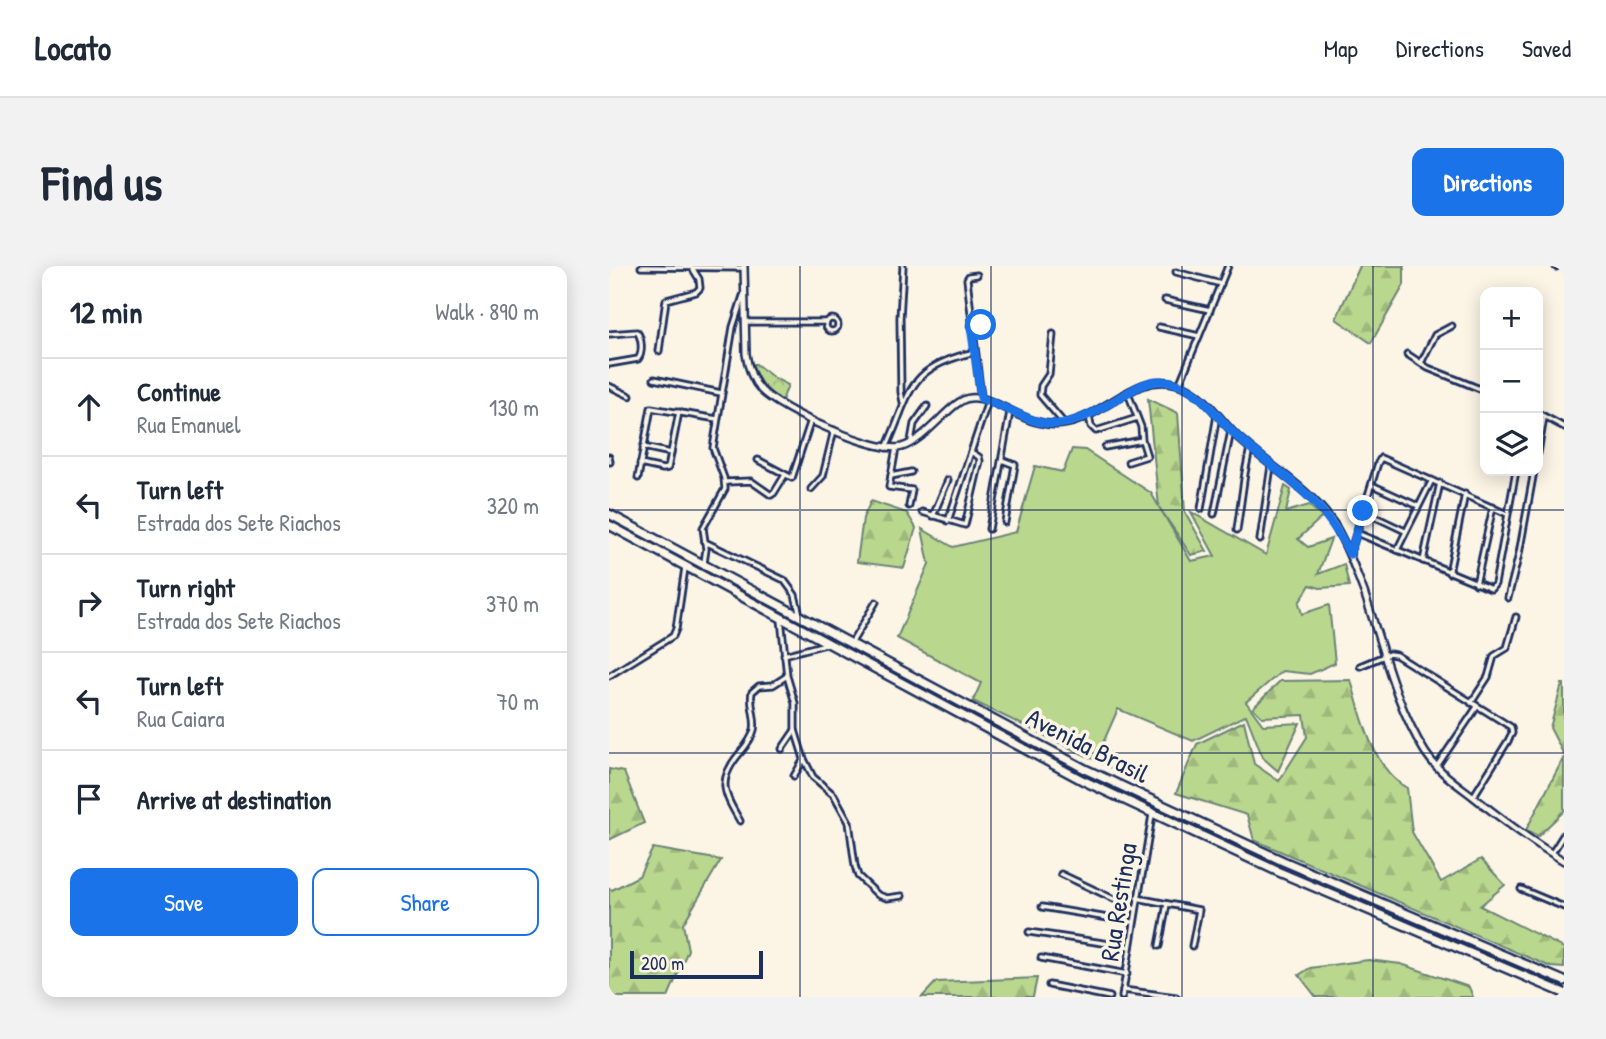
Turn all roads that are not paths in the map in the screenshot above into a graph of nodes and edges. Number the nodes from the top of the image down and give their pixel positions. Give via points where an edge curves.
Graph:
1 (691, 266) edge
2 (903, 266) edge
3 (1228, 266) edge
4 (641, 267) edge
5 (744, 267) edge
6 (1176, 272) dead end
7 (977, 275) dead end
8 (1221, 284) junction
9 (744, 293) junction
10 (1165, 300) dead end
11 (1210, 310) junction
12 (745, 322) junction
13 (827, 322) dead end
14 (981, 325) dead end
15 (971, 326) junction
16 (1452, 326) dead end
17 (1159, 327) dead end
18 (609, 334) edge
19 (1053, 334) dead end
20 (1199, 336) junction
21 (659, 351) dead end
22 (975, 352) junction
23 (1407, 354) dead end
24 (609, 364) edge
25 (1421, 364) junction
26 (654, 379) dead end
27 (1179, 384) junction
28 (609, 386) edge
29 (1480, 389) edge
30 (721, 393) junction
31 (1128, 393) junction
32 (630, 396) dead end
33 (984, 400) junction
34 (903, 402) junction
35 (927, 406) dead end
36 (679, 412) junction
37 (1010, 412) junction
38 (1217, 415) junction
39 (1089, 416) junction
40 (1544, 417) joint
41 (1137, 418) junction
42 (717, 419) junction
43 (811, 420) junction
44 (1543, 422) edge
45 (1064, 424) junction
46 (1564, 427) edge
47 (834, 430) junction
48 (1231, 431) junction
49 (1142, 440) junction
50 (911, 444) junction
51 (643, 447) junction
52 (1105, 447) dead end
53 (886, 448) junction
54 (896, 448) junction
55 (1251, 448) junction
56 (971, 452) junction
57 (671, 453) junction
58 (758, 460) dead end
59 (1002, 460) junction
60 (1128, 462) dead end
61 (640, 464) junction
62 (1272, 464) junction
63 (911, 472) dead end
64 (785, 475) junction
65 (891, 475) junction
66 (1515, 476) edge
67 (1533, 476) edge
68 (638, 478) dead end
69 (948, 480) dead end
70 (1432, 480) junction
71 (725, 482) junction
72 (1440, 483) junction
73 (1371, 485) junction
74 (811, 489) dead end
75 (1465, 494) junction
76 (909, 506) dead end
77 (1418, 506) junction
78 (1493, 507) junction
79 (1201, 509) dead end
80 (1363, 511) junction
81 (609, 512) edge
82 (922, 512) dead end
83 (1507, 513) junction
84 (1214, 514) dead end
85 (933, 516) junction
86 (948, 521) junction
87 (1005, 522) dead end
88 (609, 526) edge
89 (989, 529) dead end
90 (1237, 530) dead end
91 (1405, 531) junction
92 (1357, 533) junction
93 (1260, 540) dead end
94 (705, 542) junction
95 (1397, 550) junction
96 (1350, 554) junction
97 (1423, 561) junction
98 (703, 565) junction
99 (685, 568) junction
100 (1449, 573) junction
101 (1476, 584) junction
102 (1508, 598) dead end
103 (876, 602) dead end
104 (1515, 617) dead end
105 (800, 618) junction
106 (781, 619) junction
107 (828, 644) junction
108 (851, 644) junction
109 (784, 655) junction
110 (1385, 655) junction
111 (1360, 666) dead end
112 (609, 676) edge
113 (787, 676) junction
114 (1471, 703) junction
115 (1477, 707) junction
116 (795, 730) junction
117 (782, 748) dead end
118 (804, 759) junction
119 (1436, 767) junction
120 (794, 776) dead end
121 (1473, 797) junction
122 (1152, 813) junction
123 (740, 821) dead end
124 (1564, 834) edge
125 (1552, 853) junction
126 (1564, 861) edge
127 (1061, 874) dead end
128 (1521, 889) dead end
129 (902, 896) dead end
130 (1137, 898) junction
131 (1167, 904) junction
132 (1564, 907) edge
133 (1042, 908) dead end
134 (1135, 909) junction
135 (1132, 922) junction
136 (1029, 932) dead end
137 (1159, 946) dead end
138 (1192, 946) dead end
139 (1130, 947) junction
140 (1041, 958) dead end
141 (1126, 974) junction
142 (1564, 979) edge
143 (1049, 985) dead end
144 (1123, 990) junction
145 (1564, 993) edge
146 (1109, 997) edge
147 (1122, 997) edge
148 (1176, 997) edge

1 - 4 street
1 - 5 street
1 - 21 street via 700,288 666,300
2 - 34 street
3 - 8 street
5 - 9 street
6 - 8 street
7 - 15 street via 967,279
8 - 11 street
9 - 12 street
9 - 30 street
10 - 11 street
11 - 20 street
12 - 13 street
12 - 43 street via 747,364 755,383 777,403
14 - 15 street
15 - 22 street
16 - 25 street via 1436,334
17 - 20 street
18 - 24 street via 635,331 640,335 639,359
19 - 45 street via 1049,374 1040,395
20 - 27 street
22 - 33 street
22 - 34 street via 932,367 915,382
23 - 25 street
25 - 29 street
26 - 30 street
27 - 31 street via 1151,382
27 - 38 street via 1201,397
28 - 32 street
30 - 42 street
31 - 39 street
31 - 41 street
33 - 37 street
33 - 50 street via 964,399
33 - 56 street
34 - 53 street
35 - 50 street via 914,424
36 - 42 street
36 - 51 street via 653,407
36 - 57 street
37 - 45 street via 1038,423
37 - 59 street
38 - 48 street
38 - 79 street
39 - 41 street via 1096,430
39 - 45 street
40 - 44 street
40 - 46 street
41 - 49 street
42 - 71 street via 713,448
43 - 47 street
43 - 64 street via 793,477
47 - 53 street
47 - 74 street via 823,476
48 - 55 street
48 - 84 street
49 - 52 street
49 - 60 street via 1147,456
50 - 54 street
51 - 57 street
51 - 61 street
53 - 54 street
54 - 65 street
55 - 62 street
55 - 90 street
56 - 86 street
56 - 86 street via 979,461 965,525
57 - 61 street via 668,468
58 - 64 street
59 - 87 street via 1015,465
59 - 89 street
61 - 68 street
62 - 93 street
62 - 96 street via 1319,505
63 - 65 street
64 - 71 street via 773,495 751,481
65 - 76 street via 889,486 912,490
66 - 83 street
67 - 102 street
69 - 85 street
70 - 72 street
70 - 73 street via 1381,458
70 - 77 street
71 - 94 street via 723,496 703,528
72 - 75 street
72 - 97 street
73 - 77 street
73 - 80 street
75 - 78 street
75 - 100 street
77 - 91 street
78 - 83 street
78 - 101 street
80 - 91 street
80 - 92 street
81 - 98 highway, Avenida Brasil
82 - 85 street
83 - 101 street via 1494,586 1488,589
85 - 86 street
88 - 99 highway, Avenida Brasil
91 - 95 street
92 - 95 street
92 - 96 street
94 - 98 street
94 - 105 street via 784,580 795,595
95 - 97 street
96 - 110 street
97 - 100 street
98 - 105 highway, Avenida Brasil
99 - 106 highway, Avenida Brasil
99 - 112 street via 673,636
100 - 101 street
103 - 108 street
104 - 114 street via 1507,648 1495,656
105 - 108 highway, Avenida Brasil
106 - 107 highway, Avenida Brasil
106 - 109 street
107 - 109 street
107 - 122 highway, Avenida Brasil via 1081,780
108 - 142 highway, Avenida Brasil via 1087,770 1283,862
109 - 113 street
110 - 111 street
110 - 114 street via 1399,656
110 - 119 street via 1409,721
113 - 116 street via 795,698
113 - 123 street via 752,692 754,730 724,776
114 - 115 street
115 - 119 street
115 - 121 street via 1512,730
116 - 117 street
116 - 118 street
118 - 120 street
118 - 129 street via 849,822 858,876 879,895
119 - 121 street
121 - 125 street
122 - 130 street, Rua Restinga
122 - 145 highway, Avenida Brasil
124 - 125 street
125 - 126 street
127 - 134 street
128 - 132 street
130 - 131 street
130 - 134 street, Rua Restinga
131 - 137 street
131 - 138 street via 1199,911
133 - 135 street
134 - 135 street, Rua Restinga
135 - 139 street, Rua Restinga
136 - 139 street
139 - 141 street, Rua Restinga
140 - 141 street
141 - 144 street, Rua Restinga
143 - 146 street
144 - 147 street, Rua Restinga
144 - 148 street

